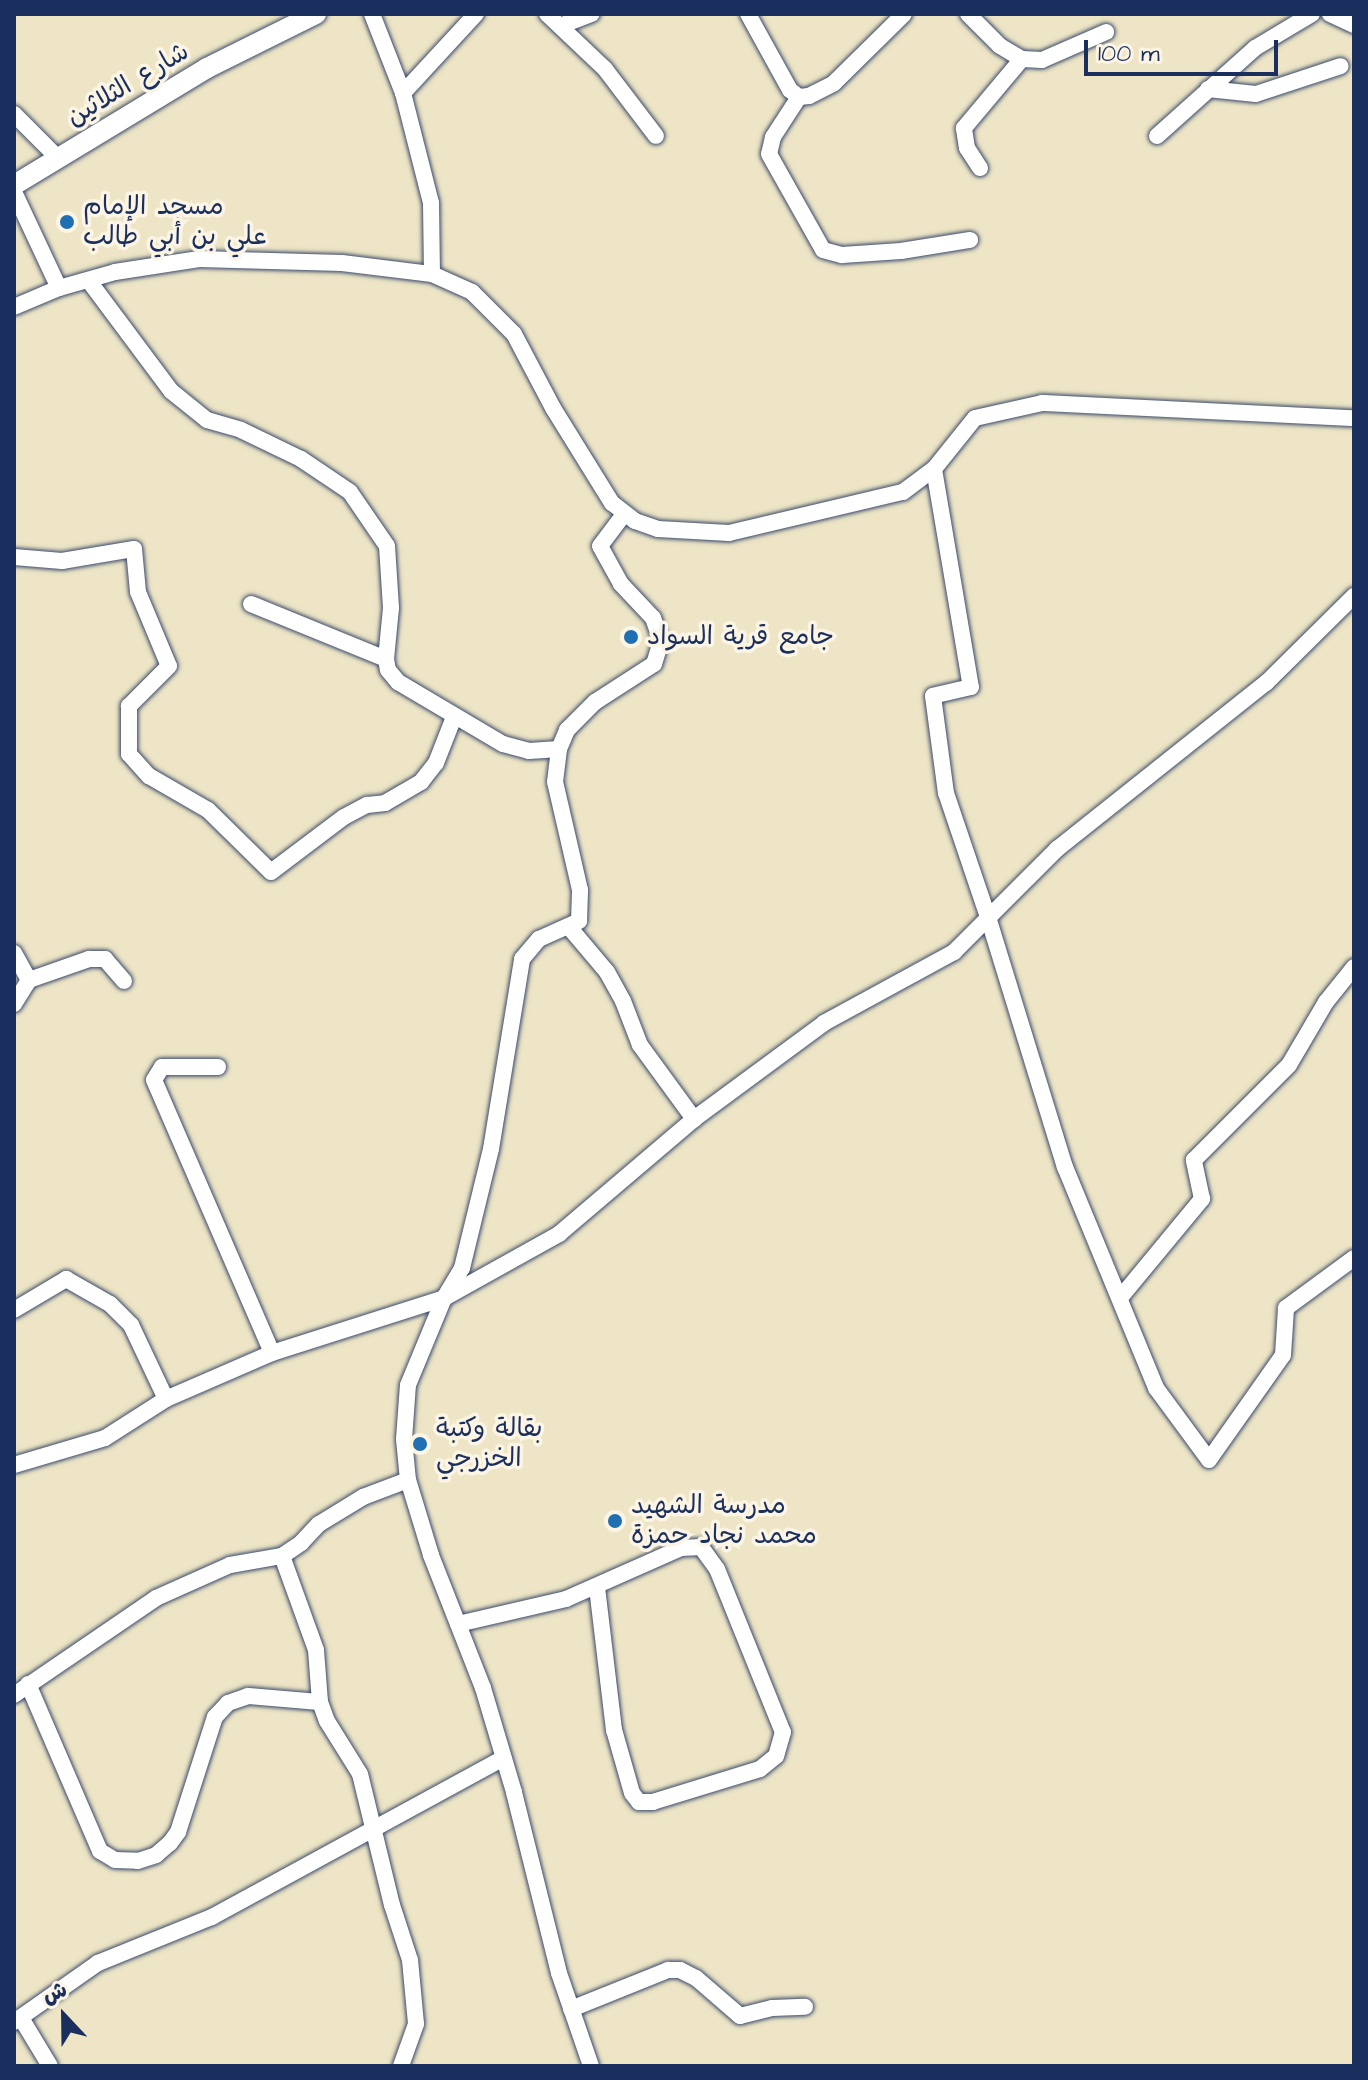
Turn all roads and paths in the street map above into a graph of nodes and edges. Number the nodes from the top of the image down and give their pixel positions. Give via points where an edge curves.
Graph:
1 (316, 14) edge
2 (372, 14) edge
3 (476, 14) edge
4 (547, 14) edge
5 (592, 14) edge
6 (748, 14) edge
7 (904, 14) edge
8 (968, 14) edge
9 (1312, 14) edge
10 (1330, 14) edge
11 (1354, 25) edge
12 (560, 26) junction
13 (1106, 32) dead end
14 (1022, 59) junction
15 (1341, 66) dead end
16 (1208, 89) junction
17 (403, 93) junction
18 (799, 97) junction
19 (14, 114) edge
20 (656, 136) dead end
21 (1157, 136) dead end
22 (58, 158) junction
23 (980, 168) dead end
24 (14, 185) edge
25 (14, 192) edge
26 (970, 240) dead end
27 (432, 274) junction
28 (89, 281) junction
29 (59, 288) junction
30 (14, 307) edge
31 (1354, 418) edge
32 (934, 469) junction
33 (625, 513) junction
34 (14, 557) edge
35 (1354, 596) edge
36 (251, 604) dead end
37 (386, 659) junction
38 (454, 717) junction
39 (559, 749) junction
40 (988, 917) junction
41 (569, 927) junction
42 (14, 953) edge
43 (1354, 967) edge
44 (29, 980) junction
45 (124, 981) dead end
46 (14, 1004) edge
47 (218, 1067) dead end
48 (694, 1119) junction
49 (1354, 1258) edge
50 (444, 1298) junction
51 (1120, 1298) junction
52 (14, 1310) edge
53 (272, 1353) junction
54 (166, 1399) junction
55 (14, 1465) edge
56 (408, 1480) junction
57 (282, 1556) junction
58 (597, 1587) junction
59 (458, 1624) junction
60 (28, 1684) junction
61 (14, 1695) edge
62 (320, 1702) junction
63 (504, 1758) junction
64 (375, 1827) junction
65 (805, 2007) dead end
66 (571, 2009) junction
67 (18, 2020) edge
68 (404, 2065) edge
69 (50, 2066) edge
70 (591, 2066) edge

1 - 22 street, شارع الثلاثين via 207,68
2 - 17 street
3 - 17 street
4 - 12 street
5 - 12 street
6 - 18 street via 790,90
7 - 18 street via 834,83
8 - 14 street via 1000,46
9 - 16 street via 1255,48
10 - 11 street
12 - 20 street via 605,69
13 - 14 street via 1042,60
14 - 23 street via 964,128 967,148
15 - 16 street via 1256,94
16 - 21 street
17 - 27 street via 431,203
18 - 26 street via 773,137 769,154 823,250 842,255
19 - 22 street
22 - 24 street, شارع الثلاثين
25 - 29 street
27 - 28 street via 342,263 199,259
27 - 33 street via 472,292 514,334 553,408 612,503
28 - 29 street
28 - 37 street via 171,391 207,420 301,459 350,492 387,546 391,608
29 - 30 street
31 - 32 street via 1042,403 975,418
32 - 33 street via 903,492 729,533 658,529
32 - 40 street via 971,687 933,696 946,793
33 - 39 street via 600,546 621,584 653,618 661,641 654,664 595,702 567,730
34 - 38 street via 62,561 134,549 138,592 169,666 129,706 129,754 149,776 208,810 271,872 344,817 385,803 421,782 436,763
35 - 40 street via 1266,683 1057,849
36 - 37 street
37 - 38 street via 398,682
38 - 39 street via 503,744 529,751
39 - 41 street via 555,782 580,890 579,921
40 - 48 street via 954,952 824,1023
40 - 51 street via 1065,1167
41 - 48 street via 607,972 640,1045
41 - 50 street via 539,939 522,959 491,1149 462,1268
42 - 44 street
43 - 51 street via 1289,1065 1194,1160 1202,1199
44 - 45 street via 89,959 105,959
44 - 46 street
47 - 53 street via 162,1067 154,1080
48 - 50 street via 559,1234
49 - 51 street via 1286,1308 1283,1355 1209,1460 1156,1388
50 - 53 street
50 - 56 street via 408,1385
52 - 54 street via 66,1279 110,1304 131,1325
53 - 54 street
54 - 55 street via 105,1438
56 - 57 street via 363,1497 319,1524
56 - 59 street
57 - 60 street via 230,1565 156,1598
57 - 62 street via 316,1650
58 - 58 street via 614,1730 639,1802 760,1769 776,1756 783,1732 708,1552 692,1545 681,1548
58 - 59 street
59 - 63 street
60 - 61 street
60 - 62 street via 100,1851 127,1861 156,1855 178,1832 215,1717 228,1703 248,1696
62 - 64 street via 360,1774
63 - 64 street
63 - 66 street
64 - 67 street via 212,1917 98,1963
64 - 68 street via 410,1960 416,2024
65 - 66 street via 740,2016 696,1978 668,1970
66 - 70 street
67 - 69 street

